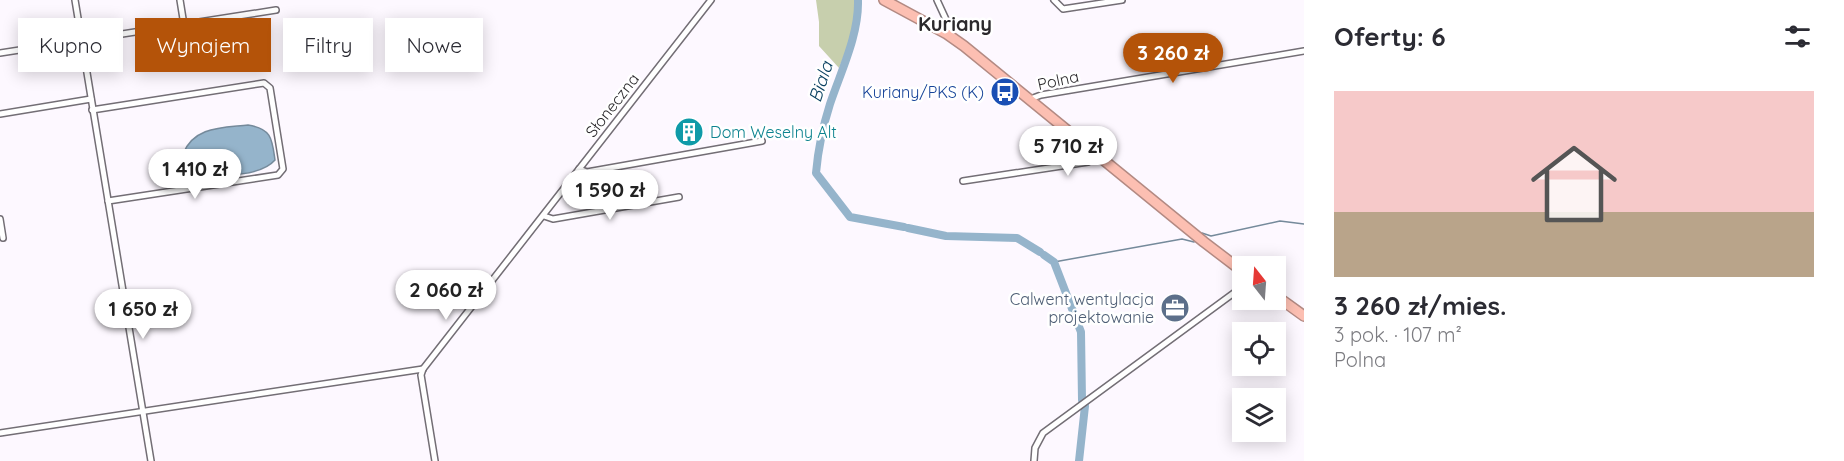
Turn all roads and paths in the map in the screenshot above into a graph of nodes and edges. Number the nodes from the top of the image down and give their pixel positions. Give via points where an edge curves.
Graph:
1 (75, 0) edge
2 (180, 0) edge
3 (711, 0) edge
4 (884, 0) edge
5 (937, 0) edge
6 (1054, 0) edge
7 (1122, 0) edge
8 (276, 10) dead end
9 (78, 18) edge
10 (183, 18) edge
11 (227, 18) edge
12 (947, 34) junction
13 (18, 50) edge
14 (1304, 51) edge
15 (0, 53) edge
16 (87, 72) edge
17 (91, 99) junction
18 (1031, 101) junction
19 (92, 110) junction
20 (0, 114) edge
21 (762, 141) dead end
22 (1097, 155) junction
23 (579, 169) junction
24 (963, 181) dead end
25 (679, 197) dead end
26 (108, 201) junction
27 (544, 216) junction
28 (0, 219) edge
29 (3, 238) dead end
30 (1232, 264) edge
31 (1232, 294) edge
32 (1286, 303) edge
33 (1304, 316) edge
34 (423, 369) junction
35 (143, 411) junction
36 (0, 433) edge
37 (151, 461) edge
38 (435, 461) edge
39 (1034, 461) edge

1 - 9 street
2 - 10 street
3 - 23 street, Słoneczna
4 - 12 highway
5 - 12 street via 949,26
6 - 7 street via 1063,9
8 - 11 street
12 - 18 highway
13 - 15 street
14 - 18 street, Polna via 1041,95
16 - 17 street
17 - 19 street
17 - 20 street
18 - 22 highway
19 - 26 street
19 - 26 street via 264,83 270,88 283,170 278,175
21 - 23 street via 587,172
22 - 24 street via 1088,162
22 - 30 highway
23 - 27 street, Słoneczna
25 - 27 street via 553,219
26 - 35 street
27 - 34 street, Słoneczna
28 - 29 street
31 - 39 street via 1043,433 1035,448
32 - 33 highway
34 - 35 street
34 - 38 street
35 - 36 street
35 - 37 street

